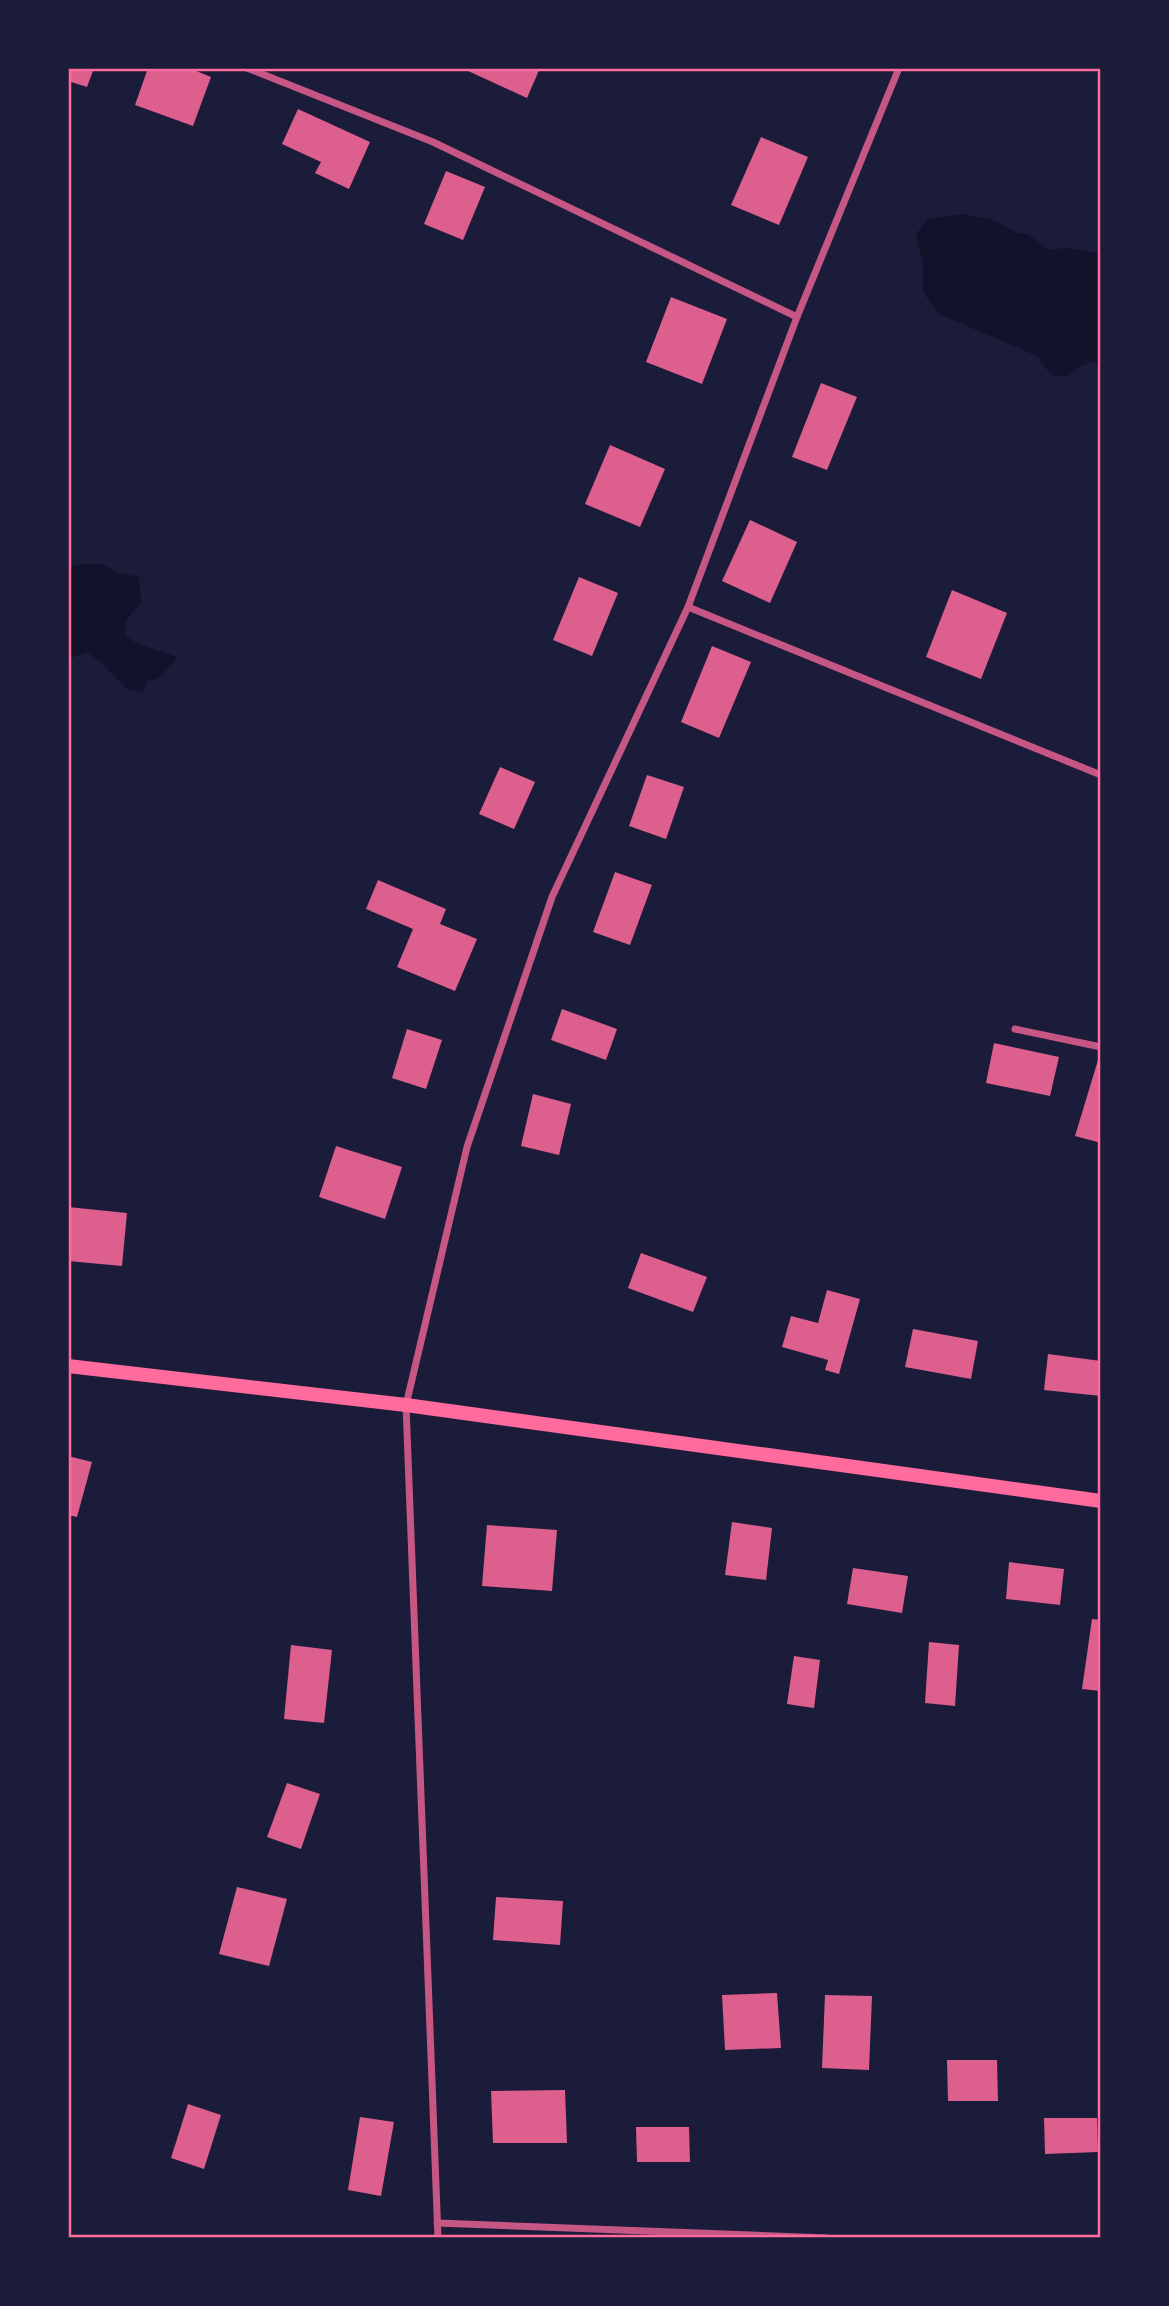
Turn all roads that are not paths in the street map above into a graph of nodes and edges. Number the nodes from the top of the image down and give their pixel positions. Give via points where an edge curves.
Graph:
1 (247, 68) edge
2 (899, 68) edge
3 (797, 317) junction
4 (688, 607) junction
5 (1101, 775) edge
6 (1015, 1029) dead end
7 (1101, 1047) edge
8 (68, 1366) edge
9 (406, 1405) junction
10 (1101, 1501) edge
11 (437, 2223) junction
12 (438, 2238) edge
13 (827, 2238) edge

1 - 3 street via 433,142
2 - 3 street
3 - 4 street
4 - 5 street
4 - 9 street via 552,897 467,1147
6 - 7 street
8 - 9 main road
9 - 10 main road
9 - 11 street
11 - 12 street
11 - 13 street

